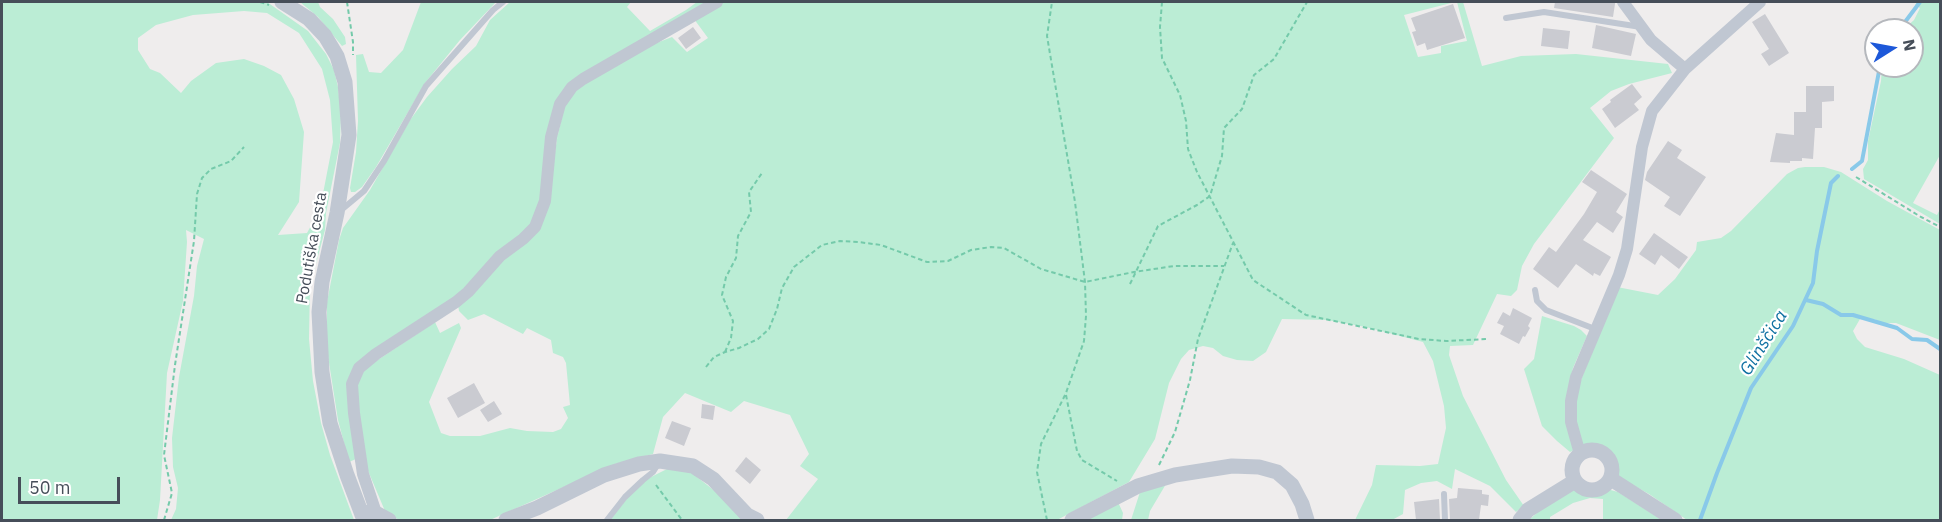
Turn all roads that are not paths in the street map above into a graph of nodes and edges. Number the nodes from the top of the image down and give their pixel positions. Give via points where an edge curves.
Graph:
1 (503, 2) edge
2 (717, 2) edge
3 (1623, 2) edge
4 (1760, 2) edge
5 (275, 3) edge
6 (1506, 18) dead end
7 (1641, 27) junction
8 (1685, 69) junction
9 (338, 213) junction
10 (1535, 290) dead end
11 (1595, 329) junction
12 (1580, 454) junction
13 (660, 461) junction
14 (1611, 479) junction
15 (1575, 481) junction
16 (1444, 494) dead end
17 (372, 517) edge
18 (506, 520) edge
19 (607, 520) edge
20 (757, 520) edge
21 (1072, 520) edge
22 (1306, 520) edge
23 (1445, 520) edge
24 (1520, 520) edge
25 (1675, 520) edge

1 - 9 lane via 426,86 364,191
2 - 17 street via 572,87 560,104 551,136 545,201 535,227 500,256 456,302 359,368 352,384 354,413
3 - 7 street
4 - 8 street
5 - 9 street, Podutiška cesta via 309,19 325,36 337,56 345,82 349,135
6 - 7 lane via 1544,12
7 - 8 street
8 - 11 street via 1652,111 1642,147 1627,249
9 - 17 street, Podutiška cesta via 322,282 322,372 330,423 346,475
10 - 11 lane via 1537,301 1546,310
11 - 12 street via 1571,401 1571,422
12 - 14 street via 1596,450 1608,457 1613,469
12 - 15 street via 1572,468
13 - 18 street via 604,476
13 - 19 lane
13 - 20 street via 693,466 713,478 747,515
14 - 15 street via 1605,487 1592,491
14 - 25 street
15 - 24 street via 1528,510
16 - 23 lane
21 - 22 street via 1128,490 1176,475 1259,466 1277,472 1292,485

